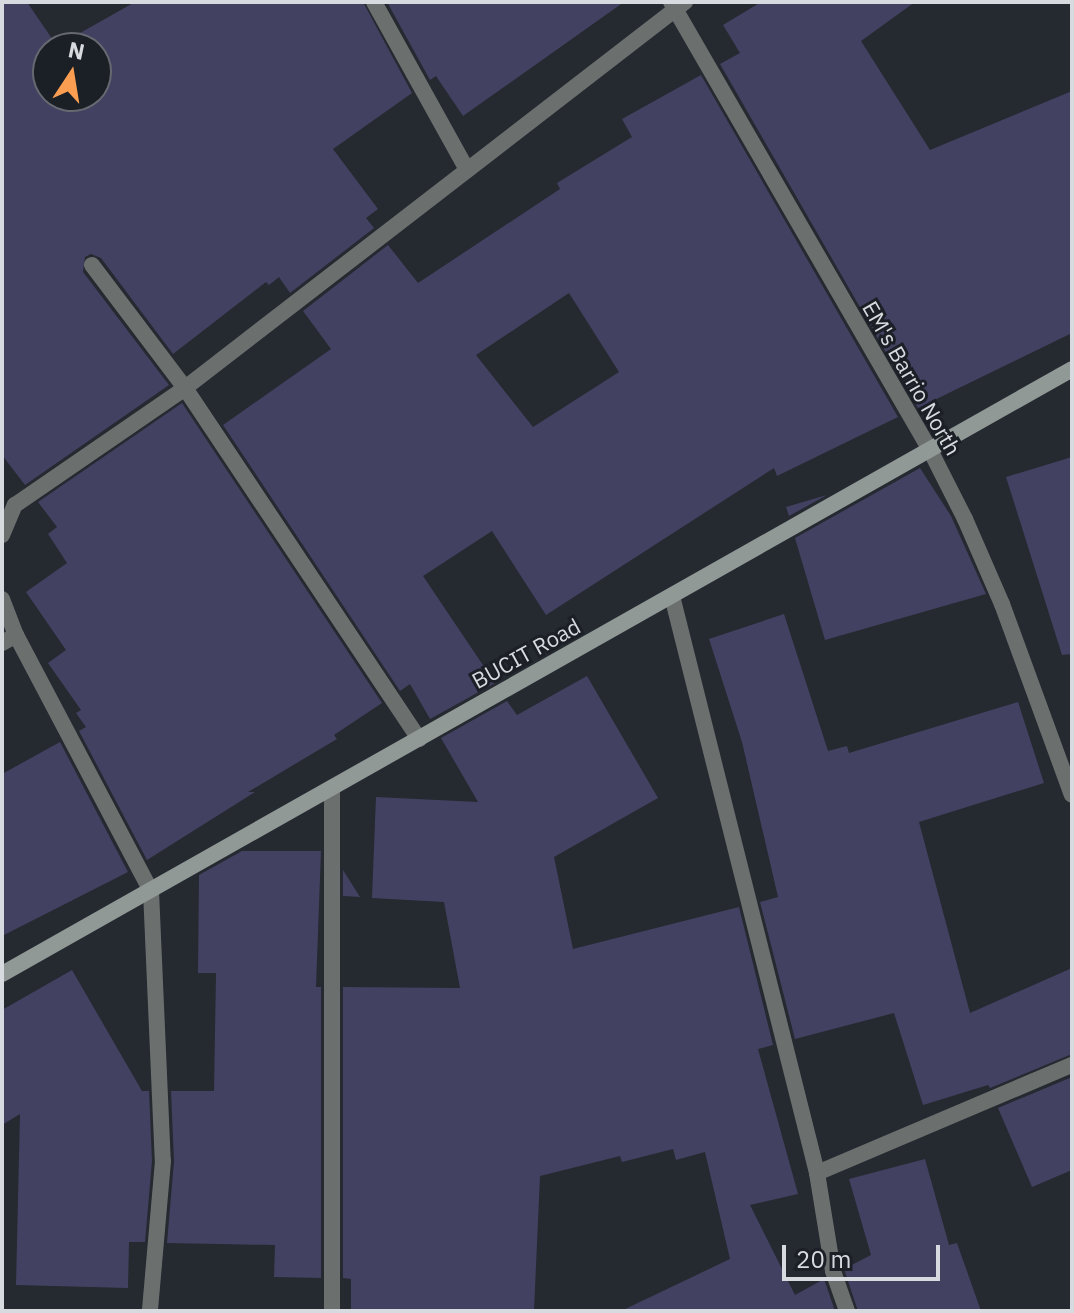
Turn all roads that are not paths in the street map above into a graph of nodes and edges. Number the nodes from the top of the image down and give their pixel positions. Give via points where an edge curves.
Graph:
1 (374, 2) edge
2 (677, 5) edge
3 (467, 170) junction
4 (92, 265) dead end
5 (1072, 369) edge
6 (185, 388) junction
7 (930, 450) junction
8 (2, 535) edge
9 (672, 596) junction
10 (2, 599) edge
11 (9, 639) edge
12 (419, 739) junction
13 (332, 788) junction
14 (1072, 795) edge
15 (151, 891) junction
16 (2, 974) edge
17 (1072, 1065) edge
18 (817, 1173) junction
19 (150, 1311) edge
20 (332, 1311) edge
21 (847, 1311) edge

1 - 3 street
2 - 3 street
2 - 7 street, EM's Barrio North
3 - 6 street
4 - 6 street
5 - 7 street, BUCIT Road
6 - 8 street via 15,505
6 - 12 street
7 - 9 street, BUCIT Road
7 - 14 street, EM's Barrio North via 1002,604
9 - 12 street, BUCIT Road
9 - 18 street
10 - 11 street
11 - 15 street
12 - 13 street, BUCIT Road
13 - 15 street, BUCIT Road
13 - 20 street
15 - 16 street, BUCIT Road
15 - 19 street via 163,1161
17 - 18 street
18 - 21 street via 833,1271

